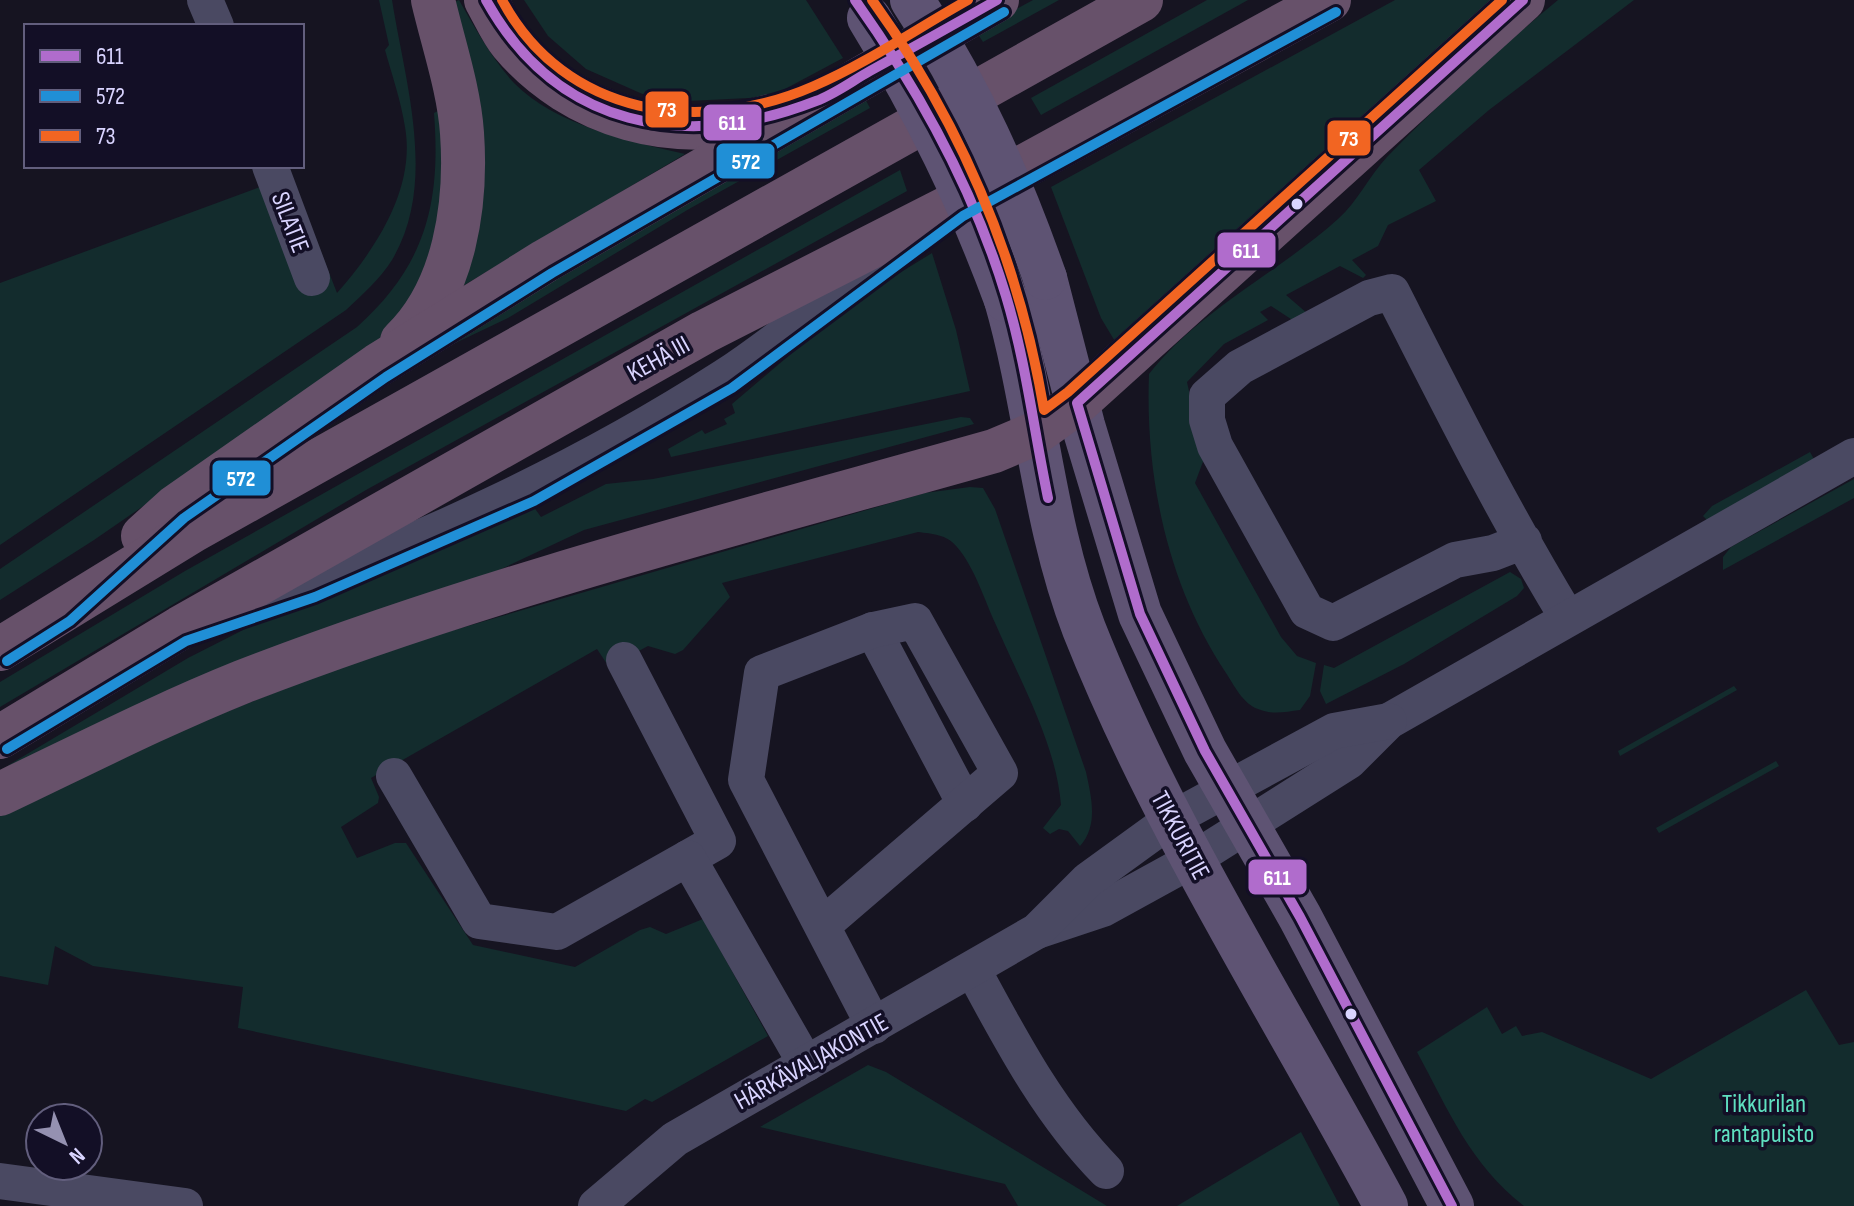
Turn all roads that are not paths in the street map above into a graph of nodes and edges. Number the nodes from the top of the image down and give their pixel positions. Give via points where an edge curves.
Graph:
1 (205, 0) edge
2 (433, 0) edge
3 (486, 0) edge
4 (912, 0) edge
5 (997, 0) edge
6 (1141, 0) edge
7 (1329, 0) edge
8 (1523, 0) edge
9 (862, 9) edge
10 (215, 24) edge
11 (818, 101) junction
12 (271, 168) edge
13 (312, 278) dead end
14 (378, 365) junction
15 (1077, 403) junction
16 (1034, 434) junction
17 (1854, 456) edge
18 (1524, 541) junction
19 (62, 610) junction
20 (1567, 617) junction
21 (0, 649) edge
22 (624, 660) dead end
23 (1389, 721) junction
24 (0, 737) edge
25 (394, 776) dead end
26 (1226, 789) junction
27 (0, 794) edge
28 (1172, 819) junction
29 (1249, 826) junction
30 (688, 858) junction
31 (1194, 859) junction
32 (823, 925) junction
33 (1037, 931) junction
34 (973, 970) junction
35 (874, 1026) junction
36 (806, 1064) junction
37 (1106, 1171) dead end
38 (0, 1181) edge
39 (185, 1206) edge
40 (596, 1206) edge
41 (1386, 1206) edge
42 (1452, 1206) edge

1 - 10 street
2 - 14 highway via 462,130 463,192 444,279 416,328
3 - 11 highway via 510,41 540,71 588,104 638,123 697,130 754,121
4 - 15 main road, bridge via 978,110 1045,278
5 - 11 highway
6 - 19 highway via 221,514
7 - 24 highway, KEHÄ III via 955,204 704,332 180,628
8 - 15 highway
9 - 16 main road, TIKKURITIE, bridge via 911,86 961,182 1006,300
11 - 14 highway
12 - 13 street, SILATIE
14 - 19 highway via 175,507
15 - 16 highway
15 - 26 main road via 1140,614
16 - 27 highway via 994,451 655,545 400,627 242,683
16 - 28 main road, TIKKURITIE via 1083,626
17 - 20 street
18 - 18 street via 1392,292 1369,298 1240,367 1207,396 1215,446 1307,611 1333,623 1455,560
18 - 20 street
19 - 21 highway
20 - 23 street
22 - 30 street via 718,841
23 - 26 street, HÄRKÄVALJAKONTIE via 1334,731
23 - 29 street, HÄRKÄVALJAKONTIE via 1349,761
25 - 30 street via 479,921 557,932
26 - 28 street, HÄRKÄVALJAKONTIE
26 - 29 main road
28 - 31 main road, TIKKURITIE
28 - 33 street, HÄRKÄVALJAKONTIE via 1088,880
29 - 31 street, HÄRKÄVALJAKONTIE
29 - 42 main road
30 - 36 street
31 - 33 street, HÄRKÄVALJAKONTIE via 1103,909
31 - 41 main road, TIKKURITIE
32 - 32 street via 746,780 762,673 873,630 915,621 1000,773
32 - 35 street
33 - 34 street, HÄRKÄVALJAKONTIE
34 - 35 street, HÄRKÄVALJAKONTIE
34 - 37 street via 1048,1103 1070,1135
35 - 36 street, HÄRKÄVALJAKONTIE
36 - 40 street, HÄRKÄVALJAKONTIE via 675,1139
38 - 39 street

